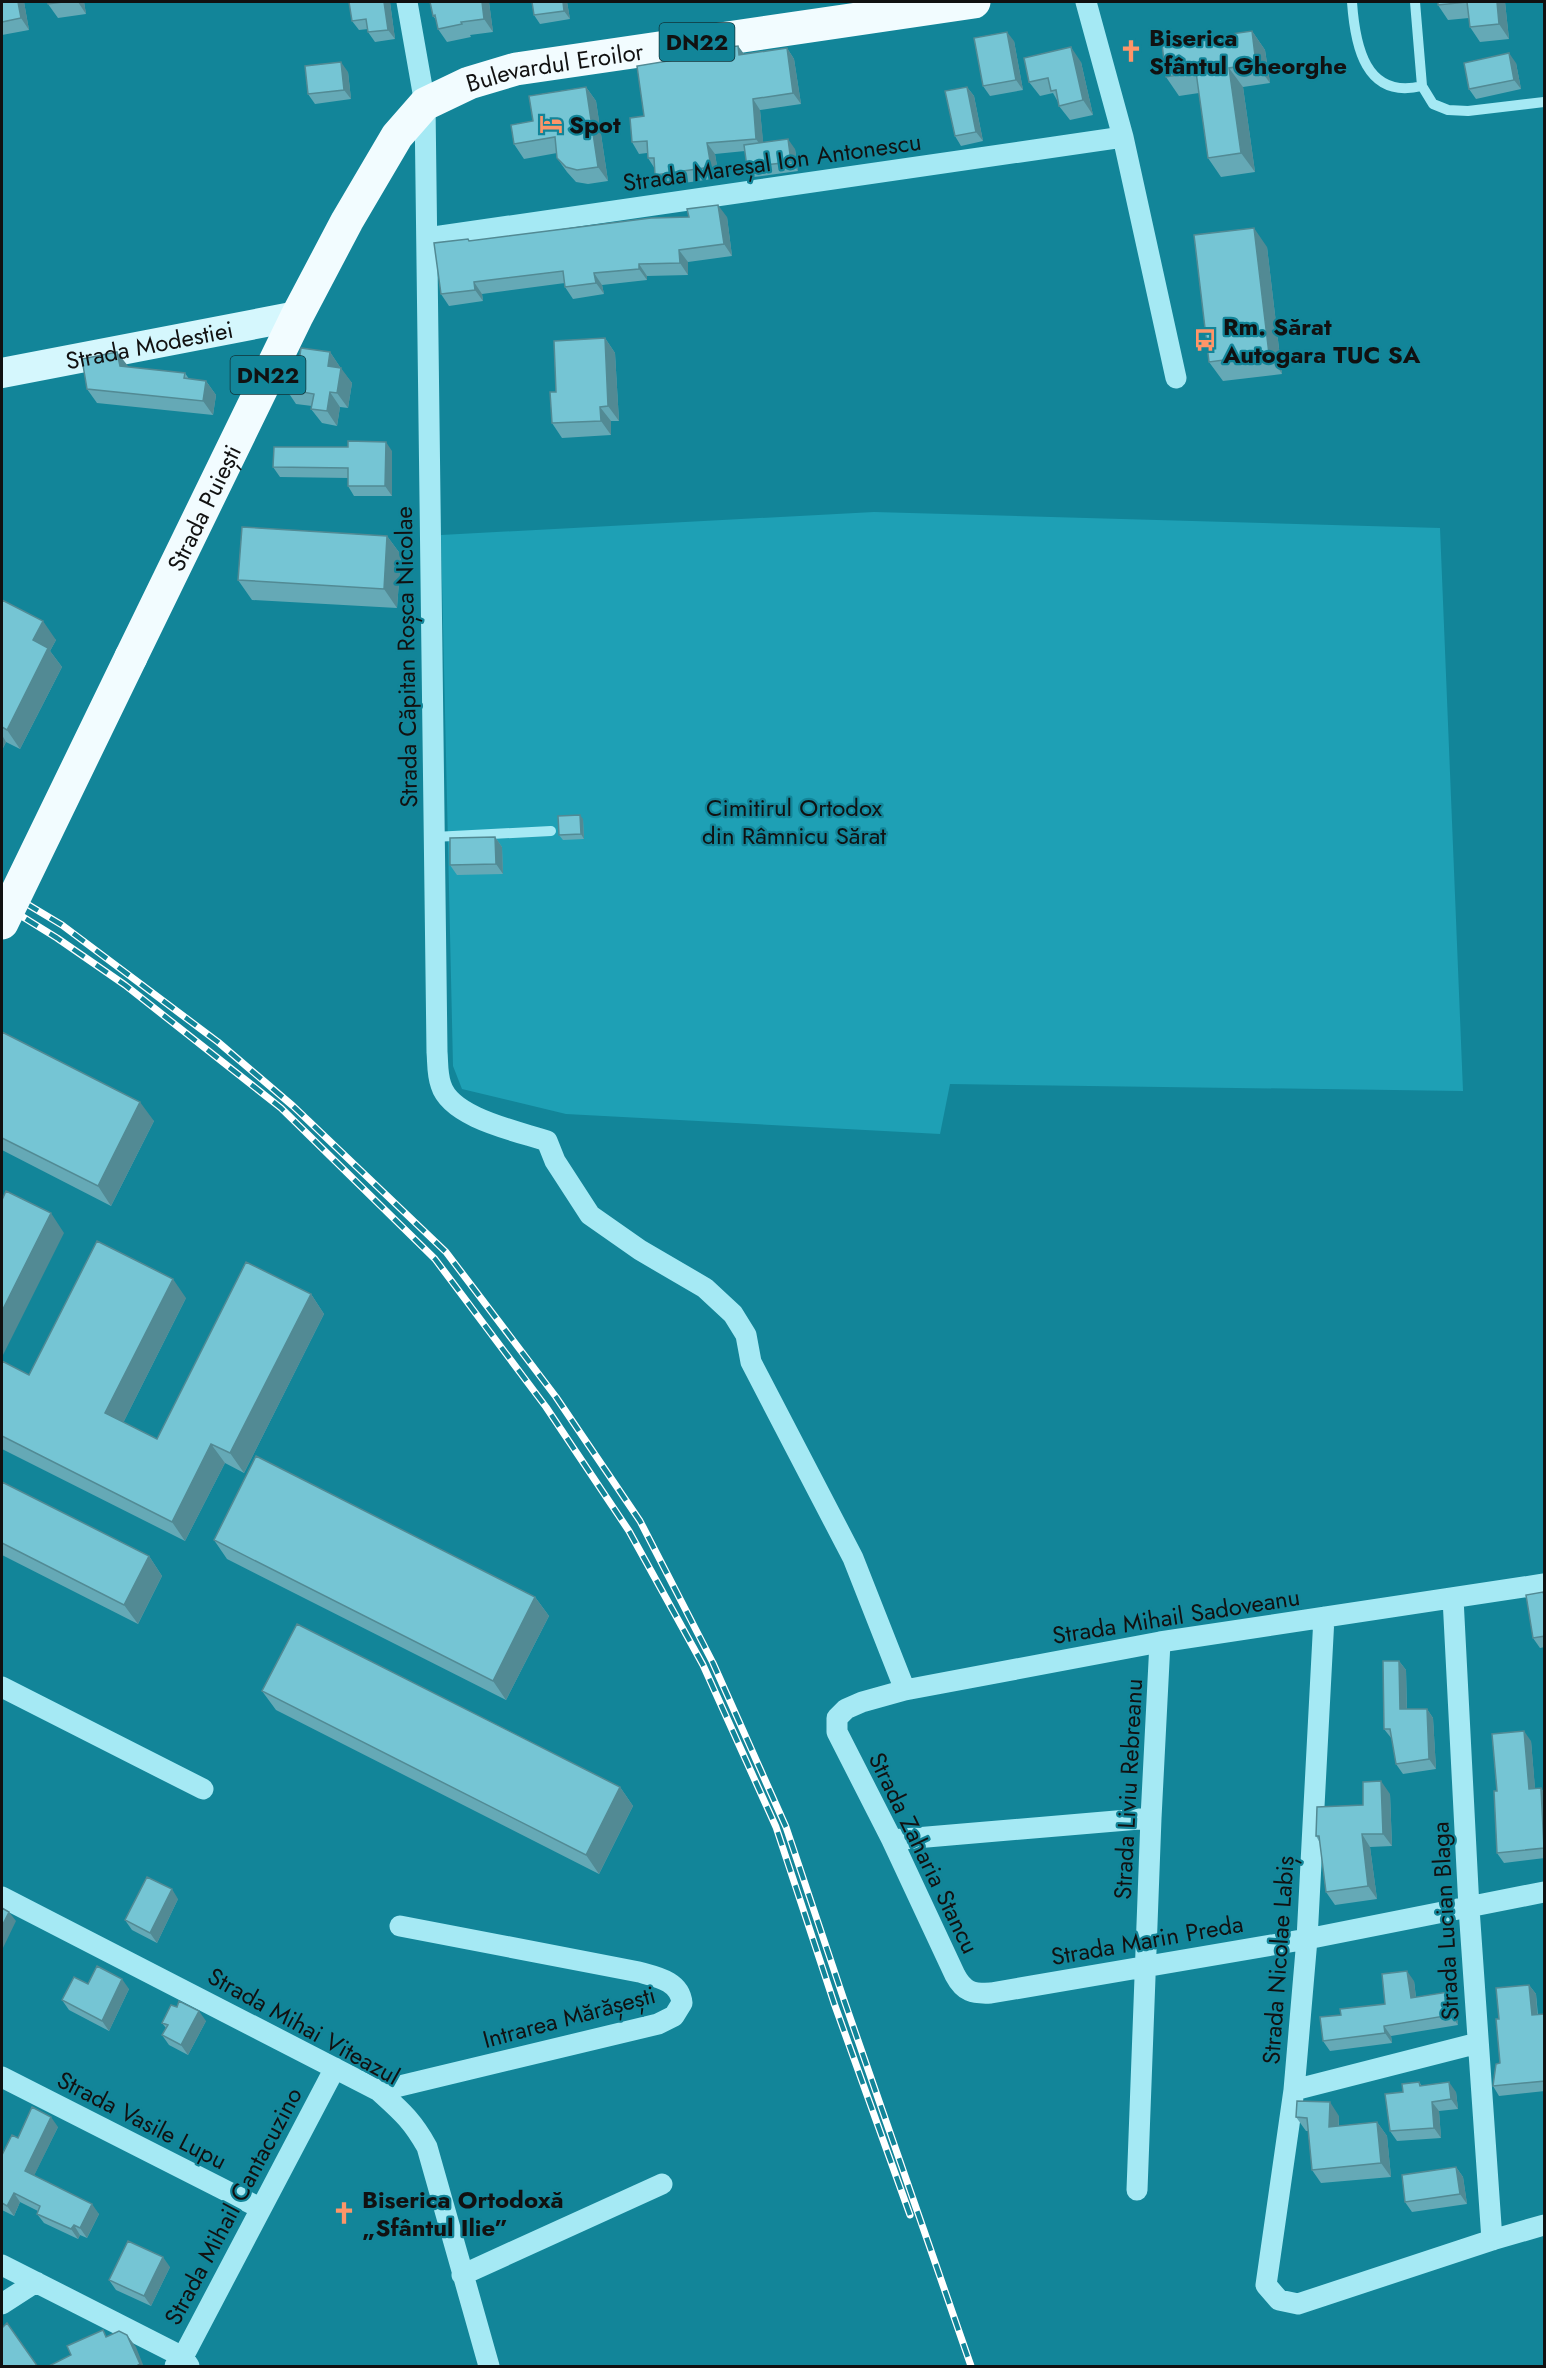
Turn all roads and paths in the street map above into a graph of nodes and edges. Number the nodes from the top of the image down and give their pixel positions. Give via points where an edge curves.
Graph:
1 (407, 2) edge
2 (974, 2) edge
3 (1086, 2) edge
4 (1352, 2) edge
5 (1415, 2) edge
6 (1422, 86) junction
7 (1545, 102) edge
8 (425, 104) junction
9 (1123, 137) junction
10 (427, 238) junction
11 (297, 316) junction
12 (2, 373) edge
13 (1176, 378) dead end
14 (550, 831) dead end
15 (434, 837) junction
16 (2, 923) edge
17 (1545, 1584) edge
18 (1453, 1598) junction
19 (1324, 1617) junction
20 (1160, 1642) junction
21 (2, 1687) edge
22 (905, 1690) junction
23 (837, 1732) joint
24 (202, 1789) dead end
25 (1151, 1818) junction
26 (892, 1840) junction
27 (1545, 1892) edge
28 (2, 1897) edge
29 (1469, 1908) junction
30 (400, 1926) dead end
31 (1307, 1939) junction
32 (1146, 1965) junction
33 (969, 1992) joint
34 (1478, 2043) junction
35 (335, 2068) junction
36 (2, 2077) edge
37 (1294, 2090) junction
38 (379, 2091) junction
39 (662, 2184) dead end
40 (1137, 2190) dead end
41 (260, 2208) junction
42 (1545, 2225) edge
43 (1492, 2240) junction
44 (2, 2265) edge
45 (462, 2275) junction
46 (36, 2282) junction
47 (2, 2304) edge
48 (183, 2363) edge
49 (489, 2367) edge

1 - 8 street, Strada Căpitan Roșca Nicolae
2 - 8 main road, Bulevardul Eroilor / DN22 via 516,69 469,83
3 - 9 street
4 - 6 lane via 1362,58 1371,76 1390,86
5 - 6 lane
6 - 7 lane via 1433,104 1448,110
8 - 10 street, Strada Căpitan Roșca Nicolae
8 - 11 main road, Strada Puiești / DN22 via 397,135
9 - 10 street, Strada Mareșal Ion Antonescu
9 - 13 street
10 - 15 street, Strada Căpitan Roșca Nicolae
11 - 12 street, Strada Modestiei
11 - 16 main road, Strada Puiești / DN22, bridge
14 - 15 lane
15 - 22 street, Strada Căpitan Roșca Nicolae via 437,1052 441,1087 458,1107 479,1118 547,1141 555,1161 590,1215 705,1288 733,1314 746,1335 751,1362 853,1558
17 - 18 street, Strada Mihail Sadoveanu
18 - 19 street, Strada Mihail Sadoveanu
18 - 29 street, Strada Lucian Blaga
19 - 20 street, Strada Mihail Sadoveanu
19 - 31 street, Strada Nicolae Labiș
20 - 22 street, Strada Mihail Sadoveanu
20 - 25 street, Strada Liviu Rebreanu
21 - 24 street
22 - 23 street, Strada Mihail Sadoveanu via 846,1709 837,1718
23 - 26 street, Strada Zaharia Stancu
25 - 26 street
25 - 32 street, Strada Liviu Rebreanu
26 - 33 street, Strada Zaharia Stancu via 961,1986
27 - 29 street, Strada Marin Preda
28 - 35 street, Strada Mihai Viteazul
29 - 31 street, Strada Marin Preda
29 - 34 street, Strada Lucian Blaga
30 - 38 street, Intrarea Mărășești via 639,1972 674,1985 682,2004 674,2016 658,2024
31 - 32 street, Strada Marin Preda
31 - 37 street, Strada Nicolae Labiș
32 - 33 street, Strada Marin Preda via 991,1993
32 - 40 street, Strada Liviu Rebreanu
34 - 37 street
34 - 43 street, Strada Lucian Blaga
35 - 38 street, Strada Mihai Viteazul
35 - 41 street, Strada Mihail Cantacuzino
36 - 41 street, Strada Vasile Lupu
37 - 43 street, Strada Nicolae Labiș via 1266,2277 1266,2285 1279,2300 1298,2304
38 - 45 street, Strada Mihai Viteazul via 415,2126 427,2147
39 - 45 street
41 - 48 street, Strada Mihail Cantacuzino
42 - 43 street
44 - 46 street
45 - 49 street, Strada Mihai Viteazul
46 - 47 street
46 - 48 street

